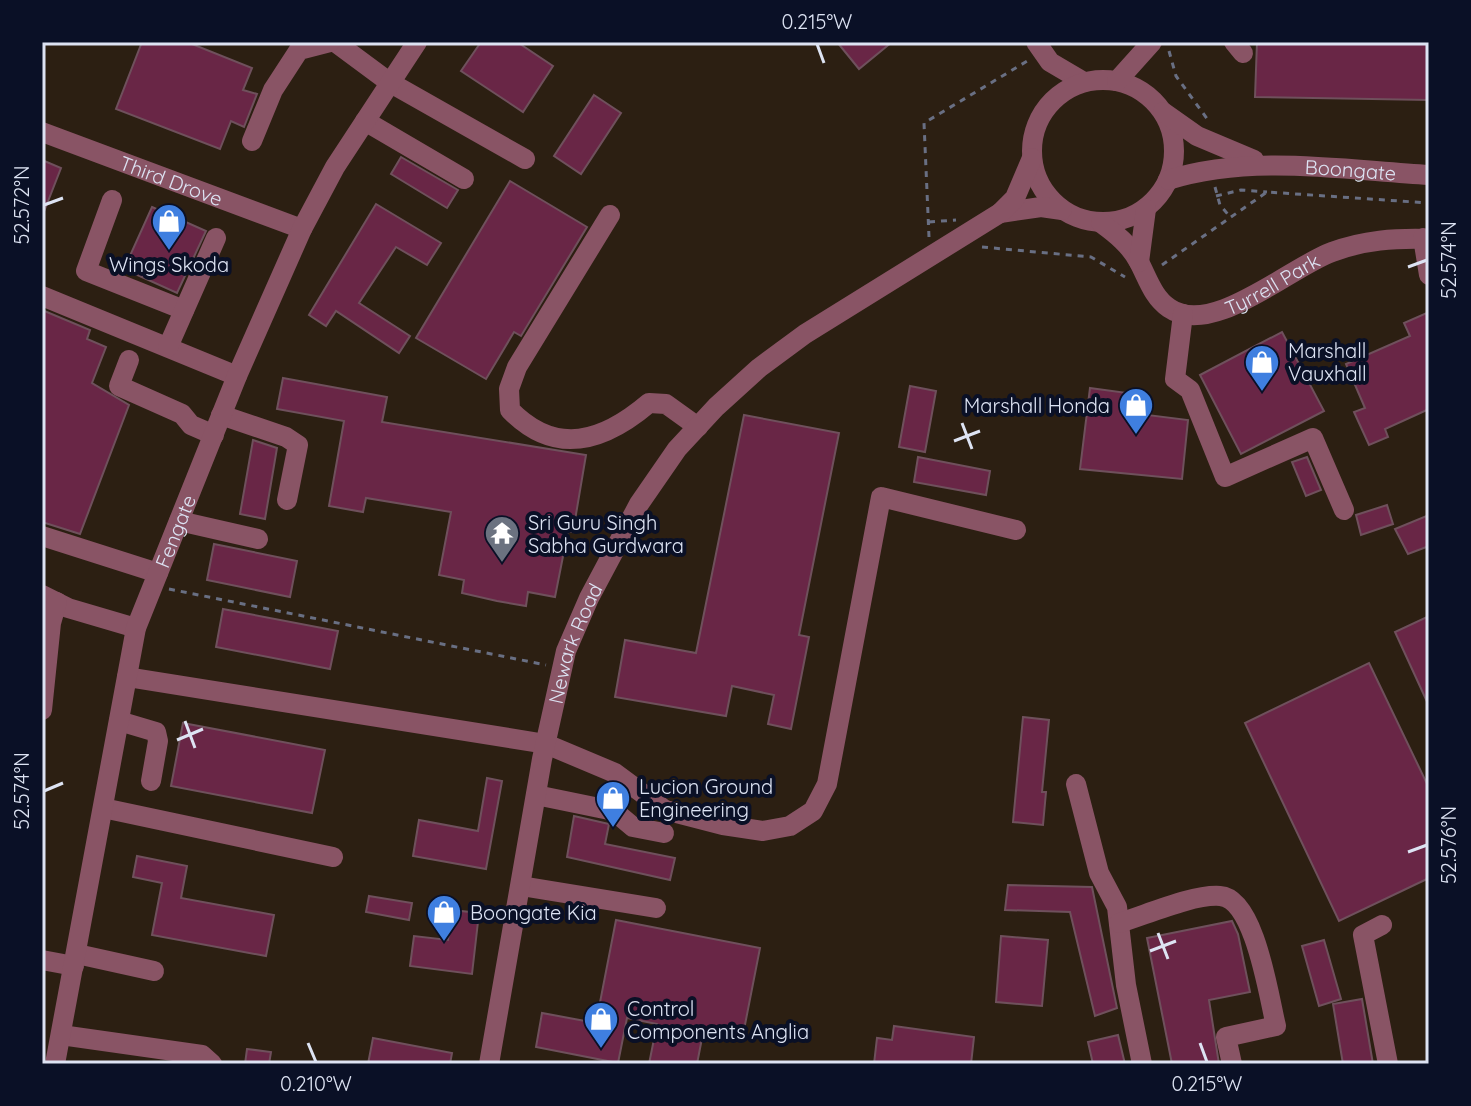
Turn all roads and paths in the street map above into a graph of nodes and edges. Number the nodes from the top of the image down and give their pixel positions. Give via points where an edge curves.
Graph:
1 (332, 42) edge
2 (417, 42) edge
3 (1152, 42) edge
4 (1043, 52) edge
5 (1117, 81) junction
6 (389, 82) junction
7 (1084, 82) junction
8 (1144, 92) junction
9 (1163, 112) junction
10 (1040, 117) junction
11 (365, 121) junction
12 (42, 132) edge
13 (252, 141) dead end
14 (1032, 158) junction
15 (525, 159) dead end
16 (1273, 166) junction
17 (1429, 175) edge
18 (464, 179) dead end
19 (1168, 180) junction
20 (1267, 192) junction
21 (1215, 196) dead end
22 (112, 200) dead end
23 (1429, 203) edge
24 (1146, 209) junction
25 (1062, 210) junction
26 (1000, 213) junction
27 (610, 215) dead end
28 (929, 222) junction
29 (1101, 223) junction
30 (302, 229) junction
31 (968, 235) junction
32 (216, 238) dead end
33 (1426, 238) edge
34 (930, 259) junction
35 (1141, 267) junction
36 (1429, 275) edge
37 (42, 296) edge
38 (184, 310) junction
39 (1183, 314) junction
40 (168, 347) junction
41 (129, 360) dead end
42 (237, 376) junction
43 (221, 415) junction
44 (698, 427) junction
45 (214, 435) junction
46 (287, 500) dead end
47 (1344, 510) dead end
48 (179, 521) junction
49 (1016, 530) dead end
50 (42, 536) edge
51 (258, 539) dead end
52 (156, 580) junction
53 (50, 599) edge
54 (136, 628) junction
55 (561, 668) junction
56 (127, 677) junction
57 (42, 710) edge
58 (119, 721) junction
59 (546, 744) junction
60 (151, 781) dead end
61 (1076, 784) dead end
62 (536, 795) junction
63 (103, 808) junction
64 (664, 833) dead end
65 (333, 857) dead end
66 (521, 886) junction
67 (656, 908) dead end
68 (1119, 923) junction
69 (1382, 925) dead end
70 (42, 960) edge
71 (76, 960) junction
72 (154, 971) dead end
73 (61, 1035) junction
74 (55, 1064) edge
75 (212, 1064) edge
76 (489, 1064) edge
77 (1142, 1064) edge
78 (1232, 1064) edge
79 (1388, 1064) edge

1 - 6 street
1 - 13 street via 299,50 273,90
2 - 6 street, Fengate
3 - 5 street
3 - 8 street
4 - 7 street
4 - 10 street
4 - 28 path via 924,123
5 - 7 street
5 - 8 street
6 - 11 street, Fengate
6 - 15 street
7 - 10 street via 1067,89
8 - 9 street
9 - 16 street, Boongate via 1197,136
9 - 19 street via 1174,145
10 - 14 street
11 - 18 street
11 - 30 street, Fengate
12 - 30 street, Third Drove
14 - 25 street via 1036,178
14 - 26 street, Newark Road via 1015,198
16 - 17 street, Boongate
16 - 19 street, Boongate via 1202,169
19 - 24 street
20 - 21 path
20 - 23 path
20 - 35 path via 1173,261
22 - 38 street via 86,271
24 - 29 street
24 - 35 street
25 - 26 street, Newark Road via 1031,207
25 - 29 street
26 - 31 street, Newark Road
27 - 44 street via 517,367 509,389 510,410 526,427 577,442 630,419 649,403 666,404
28 - 31 path via 958,220
28 - 34 path
29 - 35 street via 1122,239
30 - 42 street, Fengate
31 - 34 street, Newark Road
31 - 35 path via 977,247 1091,257 1128,278
32 - 38 street
33 - 36 street
33 - 39 street, Tyrrell Park via 1353,245 1300,266 1224,310
34 - 44 street, Newark Road via 805,334 759,368
35 - 39 street via 1158,298
37 - 40 street
38 - 40 street
39 - 47 street via 1175,379 1190,390 1225,477 1313,438
40 - 42 street
41 - 45 street via 119,386
42 - 43 street, Fengate
43 - 45 street, Fengate
43 - 46 street via 298,445
44 - 55 street, Newark Road via 639,504 589,598
45 - 48 street, Fengate
48 - 51 street
48 - 52 street, Fengate
49 - 59 street via 881,497 827,784 813,811 790,826 763,831 665,810 615,773
50 - 52 street
52 - 54 street, Fengate
52 - 55 path
53 - 54 street
53 - 57 street
54 - 56 street, Fengate
55 - 59 street, Newark Road
56 - 58 street, Fengate
56 - 59 street
58 - 60 street via 156,732
58 - 63 street, Fengate
59 - 62 street, Newark Road
61 - 68 street via 1099,873 1117,907
62 - 64 street via 614,811 633,827
62 - 66 street, Newark Road
63 - 65 street
63 - 71 street, Fengate
66 - 67 street
66 - 76 street, Newark Road
68 - 77 street
68 - 78 street via 1208,896 1224,895 1235,903 1254,935 1276,1026 1226,1037
69 - 79 street via 1363,935
70 - 71 street
71 - 72 street
71 - 73 street, Fengate
73 - 74 street, Fengate
73 - 75 street via 202,1055

